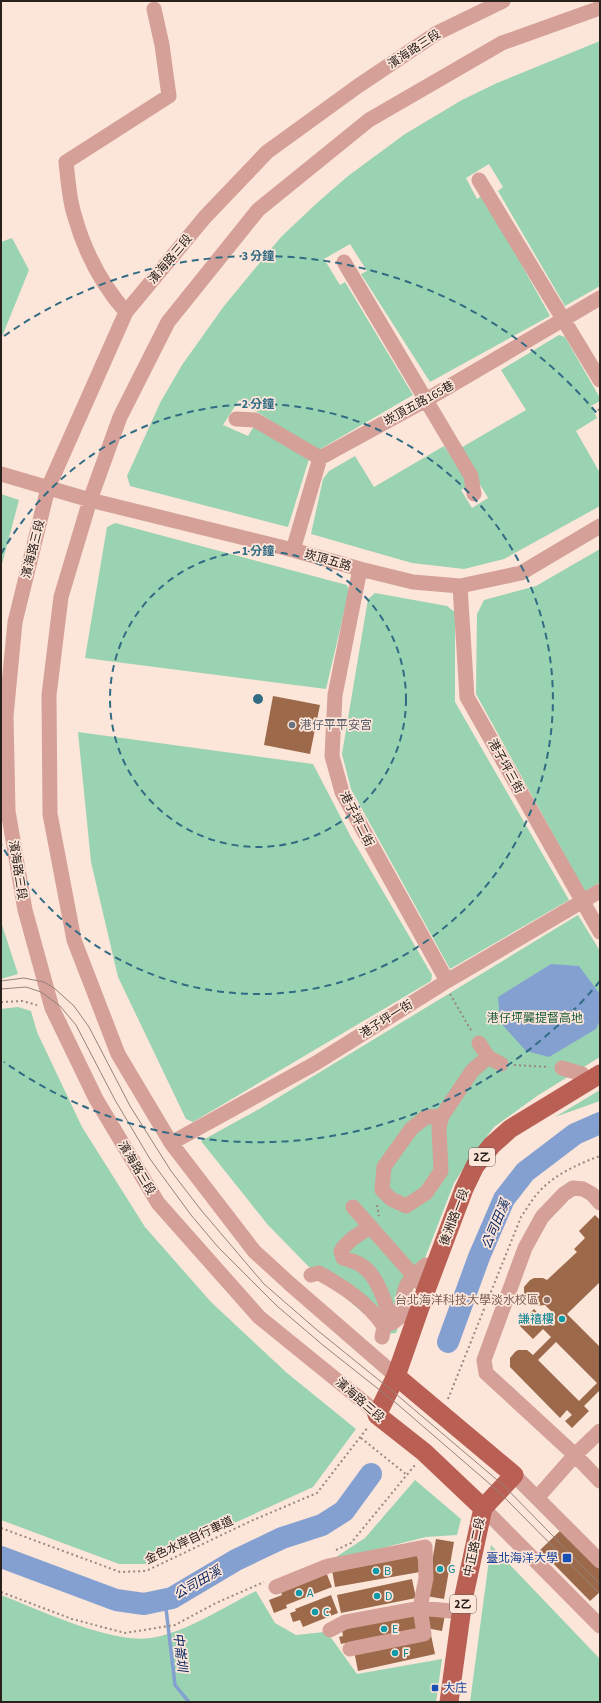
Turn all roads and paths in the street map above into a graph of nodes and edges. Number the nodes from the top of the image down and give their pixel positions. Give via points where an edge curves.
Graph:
1 (503, 1) edge
2 (600, 8) edge
3 (154, 9) dead end
4 (479, 180) dead end
5 (344, 262) dead end
6 (600, 298) edge
7 (126, 312) junction
8 (563, 319) junction
9 (600, 380) edge
10 (426, 400) junction
11 (598, 409) dead end
12 (600, 412) edge
13 (236, 419) dead end
14 (320, 458) junction
15 (1, 474) edge
16 (48, 488) junction
17 (474, 494) dead end
18 (90, 500) junction
19 (600, 526) edge
20 (293, 550) junction
21 (360, 569) junction
22 (460, 586) junction
23 (4, 765) edge
24 (600, 892) edge
25 (582, 902) junction
26 (600, 932) edge
27 (447, 985) junction
28 (1, 1002) edge
29 (52, 1008) junction
30 (469, 1028) dead end
31 (479, 1043) dead end
32 (494, 1060) junction
33 (562, 1068) joint
34 (591, 1074) edge
35 (442, 1116) junction
36 (171, 1143) junction
37 (600, 1203) edge
38 (352, 1207) dead end
39 (371, 1227) junction
40 (426, 1265) dead end
41 (311, 1275) dead end
42 (416, 1279) junction
43 (381, 1291) junction
44 (353, 1293) junction
45 (386, 1328) junction
46 (396, 1376) junction
47 (378, 1415) junction
48 (600, 1431) edge
49 (575, 1455) junction
50 (514, 1475) junction
51 (600, 1481) edge
52 (537, 1498) junction
53 (483, 1508) junction
54 (1, 1528) edge
55 (329, 1552) dead end
56 (600, 1561) edge
57 (271, 1584) joint
58 (1, 1592) edge
59 (420, 1608) junction
60 (451, 1611) dead end
61 (600, 1626) edge
62 (330, 1630) dead end
63 (350, 1649) dead end
64 (450, 1702) edge

1 - 7 street, 濱海路三段 via 437,33 266,152 205,217
2 - 18 street via 502,43 369,120 258,210 168,322 120,417
3 - 7 street via 169,96 66,162 73,213 86,250 111,296
4 - 8 street
5 - 10 street
6 - 8 street, 崁頂五路165巷
7 - 16 street, 濱海路三段
8 - 9 street
8 - 10 street, 崁頂五路165巷
10 - 14 street, 崁頂五路165巷
10 - 17 street via 471,476
11 - 12 path
13 - 14 street via 255,420
14 - 20 street
15 - 16 street, 崁頂五路
16 - 18 street, 崁頂五路
16 - 23 street, 濱海路三段 via 14,622
18 - 20 street, 崁頂五路
18 - 36 street via 61,596 49,695 50,814 74,940 118,1054
19 - 22 street, 崁頂五路 via 521,573
20 - 21 street, 崁頂五路
21 - 22 street, 崁頂五路 via 413,582
21 - 27 street, 港子坪二街 via 335,695 332,756 342,792
22 - 25 street, 港子坪三街 via 466,697
23 - 29 street, 濱海路三段 via 8,811 25,910
24 - 25 street, 港子坪一街
25 - 26 street, 港子坪三街
25 - 27 street, 港子坪一街
27 - 30 path
27 - 36 street, 港子坪一街 via 316,1063
28 - 29 path via 22,1001
29 - 47 street, 濱海路三段 via 96,1099 158,1203 259,1317
31 - 32 street
32 - 33 path
32 - 35 street via 472,1071
33 - 34 street
34 - 46 main road, 後洲路一段 / 2乙 via 510,1129 492,1144 475,1166 464,1189
35 - 35 street via 426,1118 411,1129 384,1167 379,1196 406,1206 426,1193 441,1171 438,1128
36 - 46 street via 254,1251
37 - 49 street via 583,1189 573,1188 542,1217 525,1248 484,1360 486,1373
38 - 39 street
39 - 42 street
39 - 43 street via 345,1244 341,1251 343,1258 361,1265 369,1272
40 - 42 street
41 - 44 street via 318,1273
42 - 45 street via 405,1288 400,1316
43 - 44 street
43 - 45 street
44 - 45 street
46 - 47 main road, 後洲路一段 / 2乙
46 - 50 main road
47 - 53 main road, 濱海路三段 via 424,1452
48 - 49 street
49 - 51 street
49 - 52 street
50 - 52 street
50 - 53 main road, 中正路二段
52 - 56 street
53 - 61 street, 濱海路三段
53 - 64 main road, 中正路二段 / 2乙 via 463,1600
54 - 55 path, 金色水岸自行車道 via 120,1572 146,1571 251,1521 318,1493 361,1438 407,1475 351,1543
57 - 58 path via 216,1603 175,1625 125,1633 72,1619
57 - 59 street via 328,1566 425,1547 426,1578
59 - 60 street
59 - 62 street via 345,1622
59 - 63 street via 424,1634

